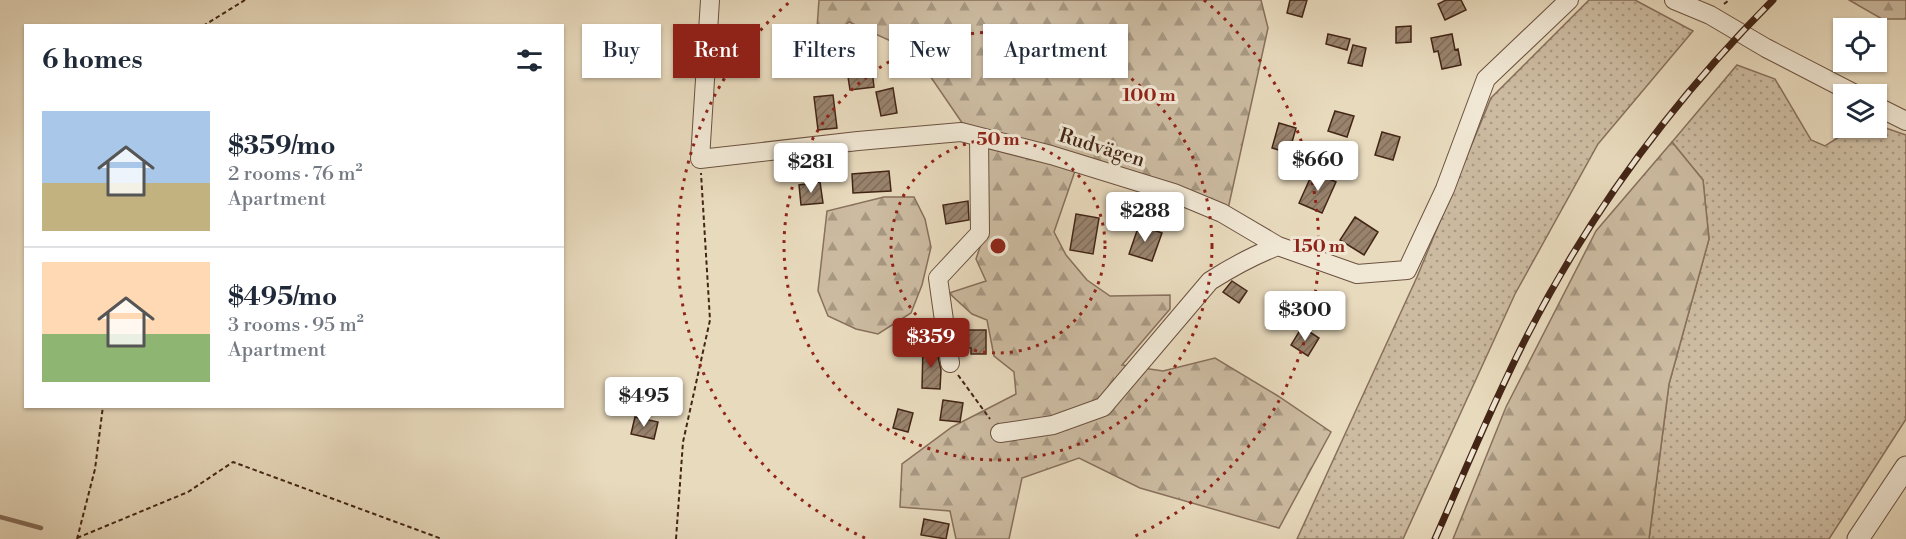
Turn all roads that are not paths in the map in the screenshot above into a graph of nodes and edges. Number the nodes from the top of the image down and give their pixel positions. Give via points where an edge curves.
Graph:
1 (710, 0) edge
2 (1569, 0) edge
3 (1674, 0) edge
4 (1836, 84) edge
5 (1887, 112) edge
6 (1906, 121) edge
7 (979, 137) junction
8 (1278, 246) junction
9 (950, 363) road end
10 (1000, 433) road end
11 (1906, 467) edge
12 (1858, 539) edge

1 - 7 street, Rudvägen via 700,159 961,132
2 - 8 street, Rudvägen via 1486,79 1444,189 1407,270 1357,274
3 - 4 street via 1710,15
5 - 6 street
7 - 8 street, Rudvägen via 1174,193 1222,213
7 - 9 street via 980,233 939,278
8 - 10 street via 1210,281 1103,407 1053,425
11 - 12 street

